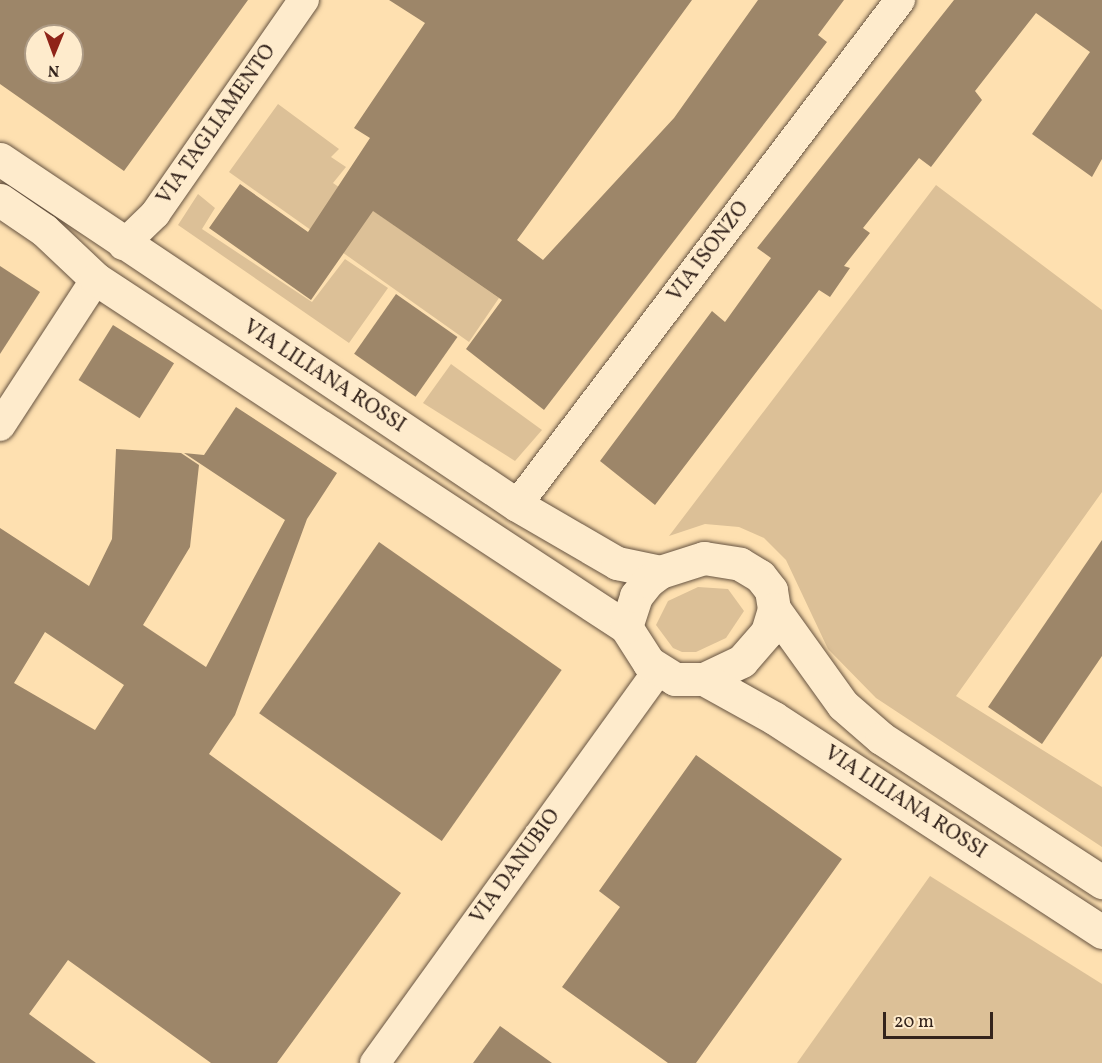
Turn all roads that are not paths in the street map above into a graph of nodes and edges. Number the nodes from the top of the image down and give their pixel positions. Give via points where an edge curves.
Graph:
1 (304, 0) edge
2 (900, 0) edge
3 (0, 159) edge
4 (0, 200) edge
5 (123, 245) junction
6 (96, 279) junction
7 (0, 426) edge
8 (517, 504) junction
9 (660, 572) junction
10 (774, 609) junction
11 (626, 627) junction
12 (657, 672) junction
13 (704, 679) junction
14 (1102, 882) edge
15 (1102, 932) edge
16 (375, 1063) edge

1 - 5 street, VIA TAGLIAMENTO via 155,213
2 - 8 street, VIA ISONZO
3 - 5 street, VIA LILIANA ROSSI
4 - 6 street, VIA LILIANA ROSSI via 44,230
5 - 8 street, VIA LILIANA ROSSI
6 - 7 street
6 - 11 street, VIA LILIANA ROSSI
8 - 9 street, VIA LILIANA ROSSI via 617,563
9 - 10 street, VIA LILIANA ROSSI via 704,558 740,564 771,590
9 - 11 street, VIA LILIANA ROSSI via 636,596
10 - 13 street via 757,648
10 - 14 street, VIA LILIANA ROSSI via 843,705 881,738
11 - 12 street, VIA LILIANA ROSSI
12 - 13 street via 675,680
12 - 16 street, VIA DANUBIO
13 - 15 street, VIA LILIANA ROSSI via 774,718

